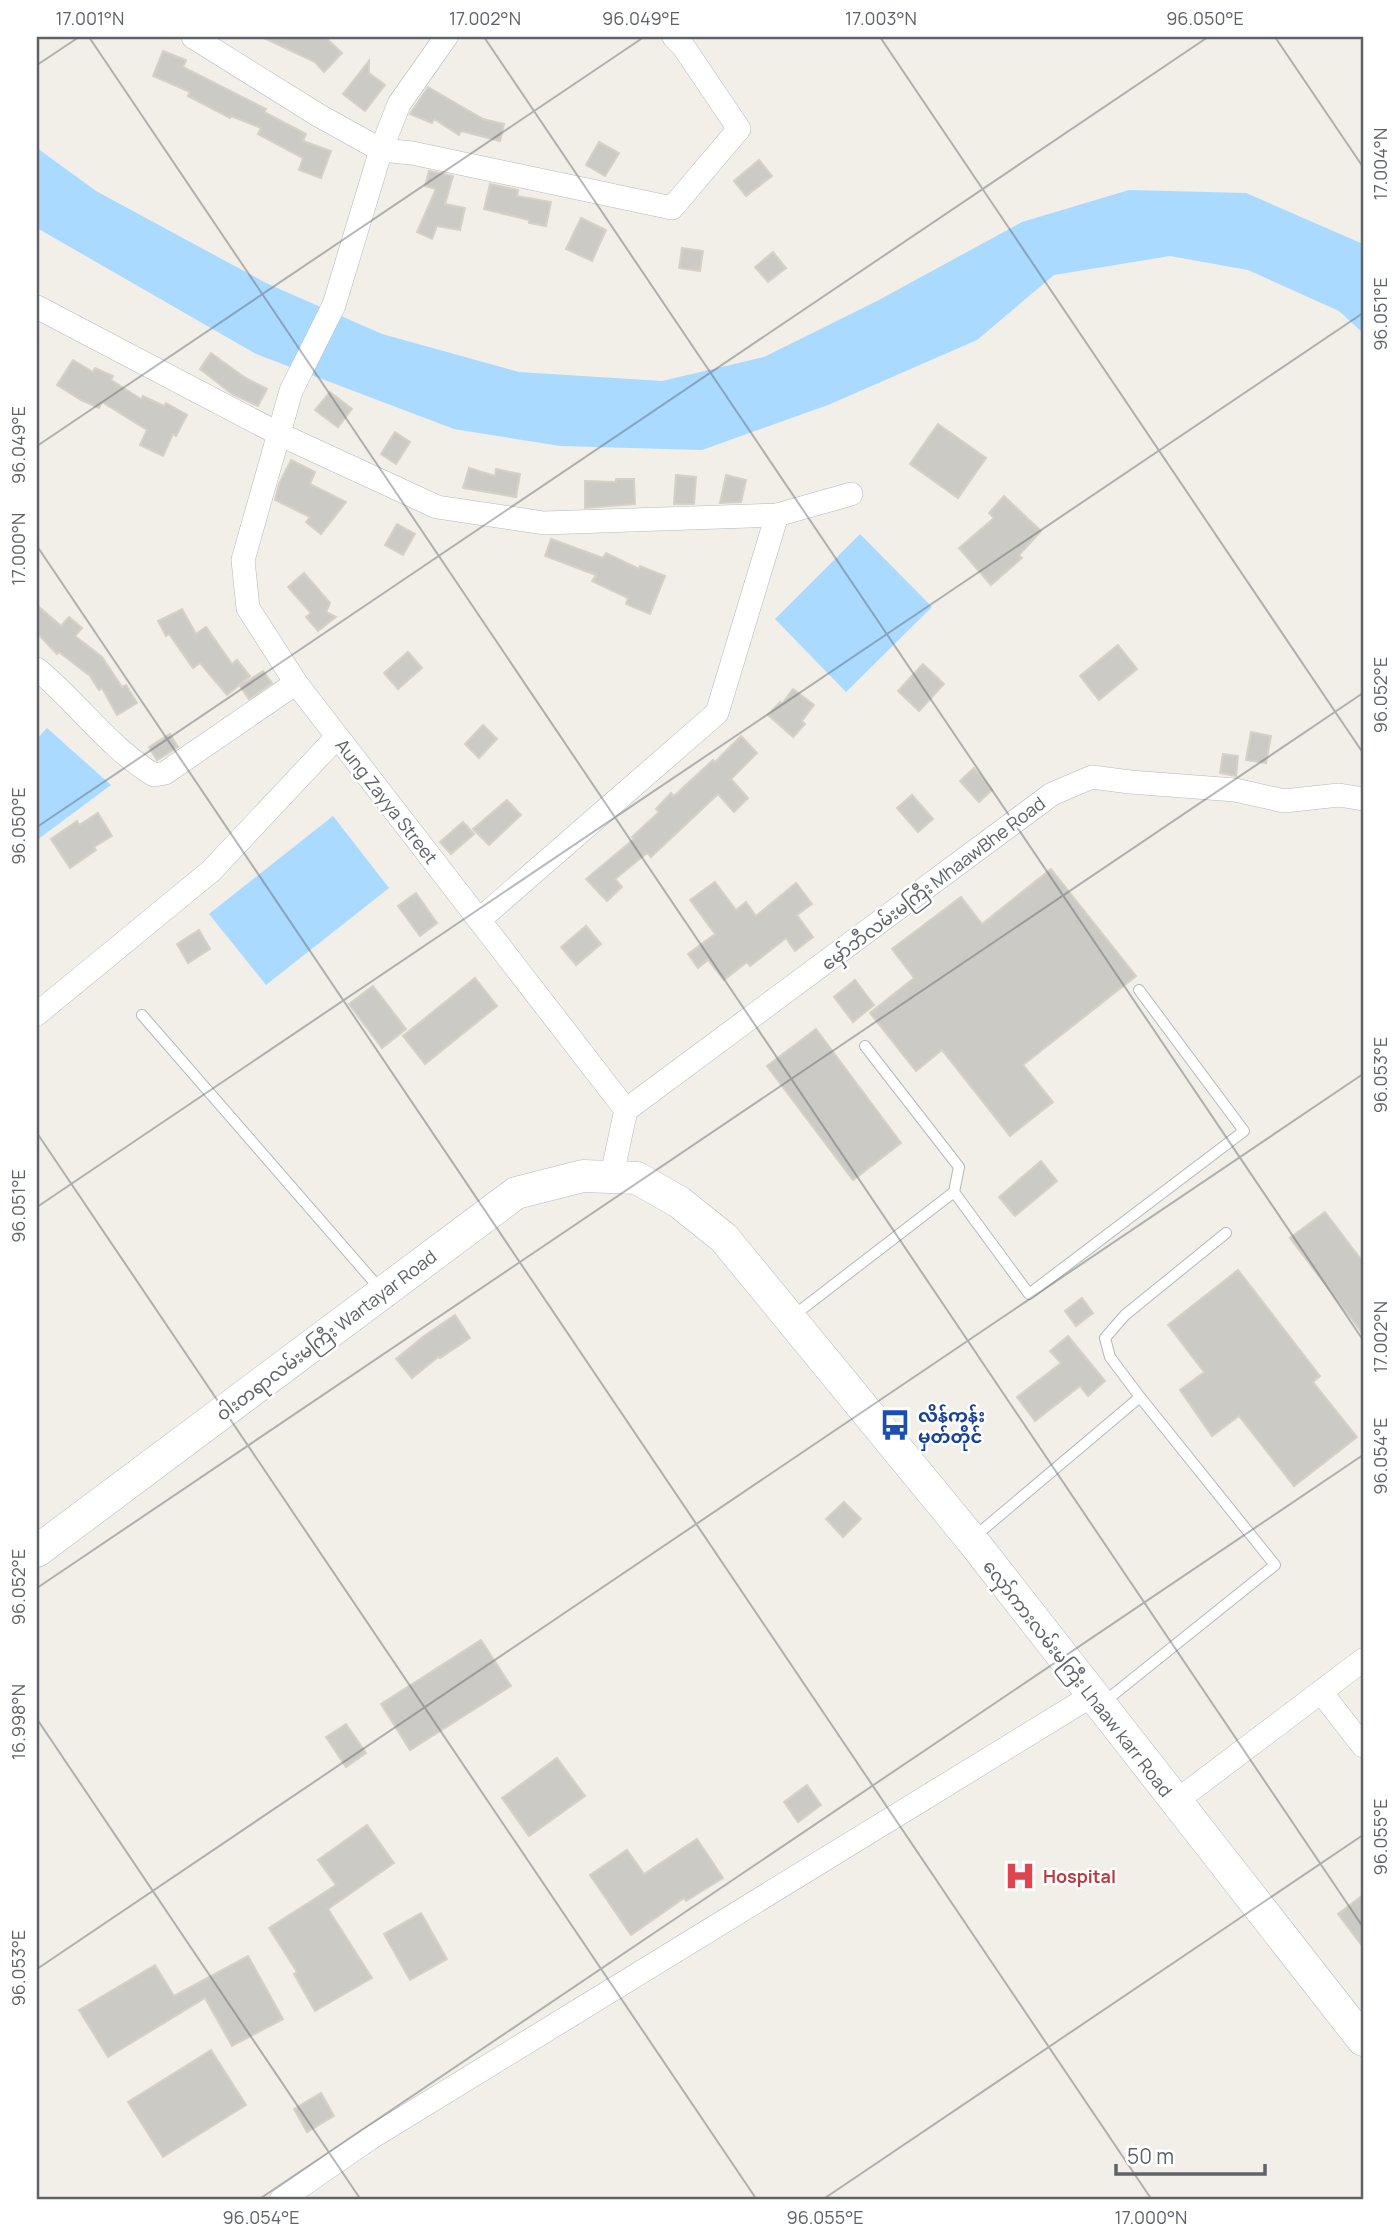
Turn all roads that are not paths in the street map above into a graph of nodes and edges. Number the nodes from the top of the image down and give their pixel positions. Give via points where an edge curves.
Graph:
1 (193, 37) edge
2 (446, 37) edge
3 (674, 37) edge
4 (381, 150) junction
5 (37, 307) edge
6 (279, 434) junction
7 (851, 494) dead end
8 (777, 515) junction
9 (37, 668) edge
10 (296, 683) junction
11 (337, 737) junction
12 (1363, 799) edge
13 (479, 920) junction
14 (1139, 990) dead end
15 (37, 1014) edge
16 (142, 1015) dead end
17 (865, 1046) dead end
18 (626, 1110) junction
19 (624, 1178) junction
20 (954, 1192) junction
21 (1226, 1233) dead end
22 (383, 1292) junction
23 (789, 1319) junction
24 (1140, 1397) junction
25 (971, 1539) junction
26 (37, 1550) edge
27 (1363, 1660) edge
28 (1321, 1692) junction
29 (1096, 1700) junction
30 (1363, 1746) edge
31 (1175, 1802) junction
32 (1363, 2040) edge
33 (281, 2200) edge

1 - 4 street
2 - 4 street, Aung Zayya Street via 398,104
3 - 4 street via 739,129 672,208
4 - 6 street, Aung Zayya Street via 334,305 291,391
5 - 6 street
6 - 8 street via 438,507 544,523
6 - 10 street, Aung Zayya Street via 243,560 248,608
7 - 8 street
8 - 13 street via 717,713
9 - 10 street via 128,758 154,775 165,773
10 - 11 street, Aung Zayya Street
11 - 13 street, Aung Zayya Street
11 - 15 street via 211,871
12 - 18 street, မှော်ဘီလမ်းမကြီး MhaawBhe Road via 1339,795 1284,801 1235,790 1092,777 1082,781 1052,794
13 - 18 street, Aung Zayya Street
14 - 20 lane via 1244,1131 1029,1294
16 - 22 lane
17 - 20 lane via 959,1167
18 - 19 street
19 - 22 street, ဝါးတရာလမ်းမကြီး Wartayar Road via 583,1176 516,1193
19 - 23 street, လှော်ကားလမ်းမကြီး Lhaaw karr Road via 679,1202 724,1238
20 - 23 lane
21 - 24 lane via 1125,1315 1105,1338 1110,1357
22 - 26 street, ဝါးတရာလမ်းမကြီး Wartayar Road
23 - 25 street, လှော်ကားလမ်းမကြီး Lhaaw karr Road
24 - 25 lane
24 - 29 lane via 1275,1565
25 - 29 street, လှော်ကားလမ်းမကြီး Lhaaw karr Road
27 - 28 street
28 - 30 street
28 - 31 street
29 - 31 street, လှော်ကားလမ်းမကြီး Lhaaw karr Road
29 - 33 street via 369,2139
31 - 32 street, လှော်ကားလမ်းမကြီး Lhaaw karr Road

